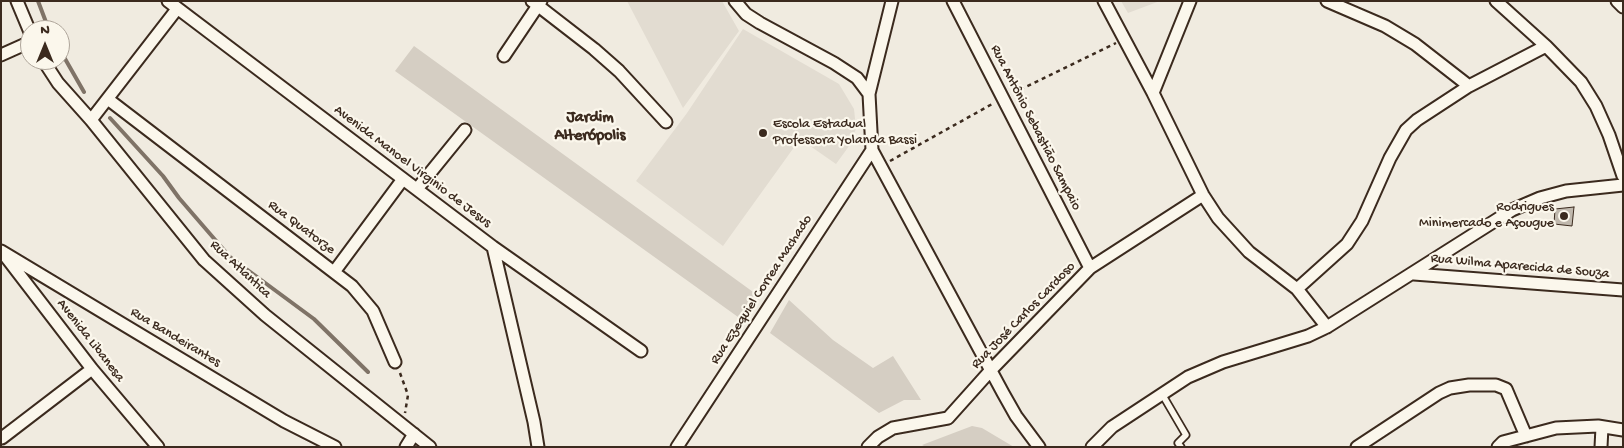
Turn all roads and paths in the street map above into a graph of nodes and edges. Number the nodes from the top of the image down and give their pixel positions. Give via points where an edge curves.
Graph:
1 (17, 1) edge
2 (734, 1) edge
3 (892, 1) edge
4 (953, 1) edge
5 (1104, 1) edge
6 (1190, 1) edge
7 (1327, 1) edge
8 (1496, 1) edge
9 (1617, 1) edge
10 (537, 3) edge
11 (173, 5) edge
12 (1623, 7) edge
13 (25, 20) edge
14 (20, 46) edge
15 (1546, 46) junction
16 (1, 55) edge
17 (504, 56) dead end
18 (50, 70) edge
19 (1469, 86) junction
20 (1153, 92) junction
21 (869, 94) junction
22 (109, 100) junction
23 (91, 120) junction
24 (666, 122) dead end
25 (465, 130) dead end
26 (872, 150) junction
27 (1623, 176) edge
28 (403, 179) junction
29 (1623, 185) edge
30 (417, 189) junction
31 (1203, 195) junction
32 (493, 247) junction
33 (1, 251) edge
34 (1090, 268) junction
35 (334, 272) junction
36 (1414, 274) junction
37 (1297, 289) junction
38 (1623, 290) edge
39 (1327, 327) junction
40 (641, 351) dead end
41 (396, 362) joint
42 (92, 369) junction
43 (991, 370) junction
44 (1162, 394) junction
45 (402, 425) junction
46 (1602, 427) junction
47 (1623, 430) edge
48 (414, 434) junction
49 (1526, 436) junction
50 (4, 441) edge
51 (158, 447) edge
52 (335, 447) edge
53 (406, 447) edge
54 (430, 447) edge
55 (538, 447) edge
56 (677, 447) edge
57 (868, 447) edge
58 (1039, 447) edge
59 (1092, 447) edge
60 (1182, 447) edge
61 (1357, 447) edge
62 (1498, 447) edge
63 (1601, 447) edge

1 - 13 street
2 - 21 street via 753,18 858,78
3 - 21 street
4 - 34 street, Rua Antônio Sebastião Sampaio
5 - 20 street
6 - 20 street
7 - 19 street via 1407,39
8 - 15 street
9 - 12 street
10 - 17 street
10 - 24 street via 619,71
11 - 22 street
11 - 28 street, Avenida Manoel Virginio de Jesus
14 - 16 street
15 - 19 street
15 - 27 street via 1581,82 1596,106
18 - 23 street, Rua Atlantica
19 - 37 street via 1406,130 1362,221 1347,244
20 - 31 street
21 - 26 street
22 - 23 street
22 - 35 street, Rua Quatorze
23 - 45 street, Rua Atlantica via 204,260 265,315
25 - 30 street
26 - 43 street
26 - 56 street, Rua Ezequiel Correa Machado
28 - 30 street, Avenida Manoel Virginio de Jesus
28 - 35 street
29 - 36 street via 1566,190 1540,198 1512,210
30 - 32 street, Avenida Manoel Virginio de Jesus
31 - 34 street, Rua José Carlos Cardoso
31 - 37 street via 1228,230 1250,252
32 - 40 street, Avenida Manoel Virginio de Jesus
32 - 55 street
33 - 42 street, Avenida Libanesa
33 - 52 street, Rua Bandeirantes via 284,421
34 - 43 street, Rua José Carlos Cardoso
35 - 41 street, Rua Quatorze via 352,286 373,311
36 - 38 street, Rua Wilma Aparecida de Souza
36 - 39 street
37 - 39 street
39 - 44 street via 1223,362 1188,377
41 - 45 path via 408,395
42 - 50 street
42 - 51 street, Avenida Libanesa
43 - 57 street, Rua José Carlos Cardoso via 948,418 892,428
43 - 58 street via 1016,416
44 - 59 street via 1112,426
44 - 60 lane via 1186,435 1178,443
45 - 48 street, Rua Atlantica
46 - 47 street
46 - 49 street via 1556,428
46 - 63 street
48 - 53 street
48 - 54 street, Rua Atlantica
49 - 61 street via 1506,389 1496,385 1469,385 1439,393
49 - 62 street via 1502,442

